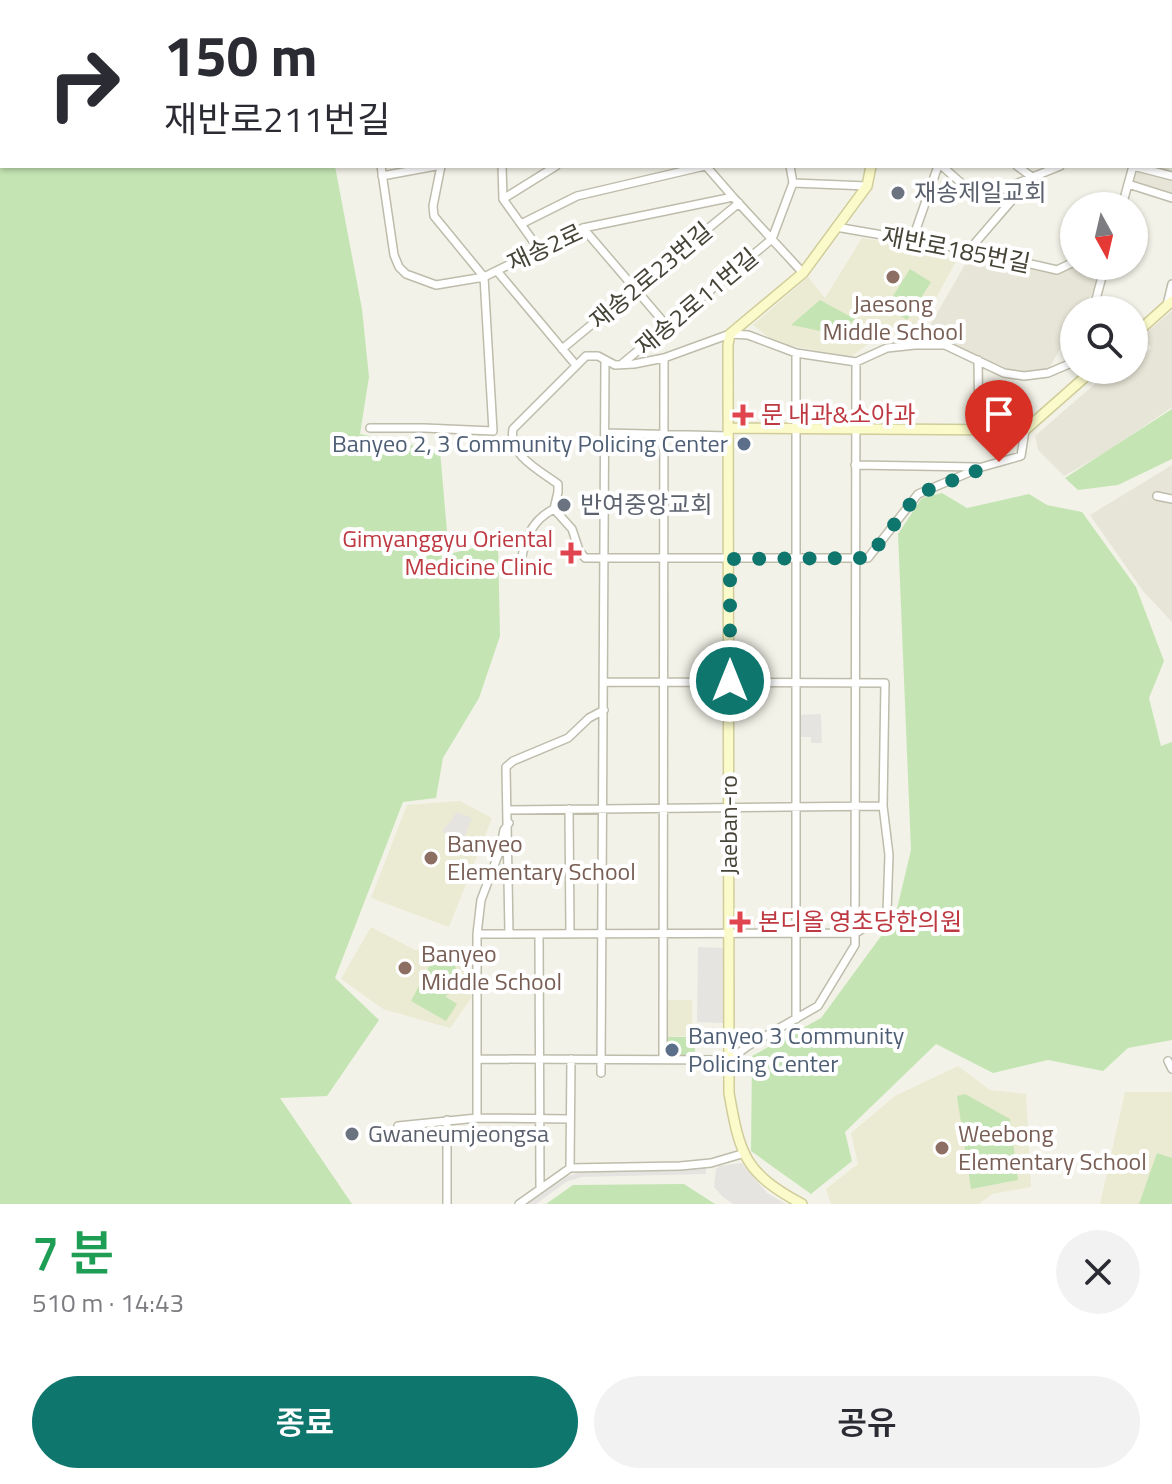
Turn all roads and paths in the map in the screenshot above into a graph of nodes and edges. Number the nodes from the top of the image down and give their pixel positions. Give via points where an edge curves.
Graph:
1 (381, 168) edge
2 (427, 168) edge
3 (438, 168) edge
4 (502, 168) edge
5 (553, 168) edge
6 (696, 168) edge
7 (707, 168) edge
8 (790, 168) edge
9 (871, 168) edge
10 (939, 168) edge
11 (942, 168) edge
12 (1020, 168) edge
13 (1055, 168) edge
14 (1132, 168) edge
15 (1141, 168) edge
16 (382, 176) junction
17 (1172, 176) edge
18 (1032, 177) junction
19 (793, 183) junction
20 (1128, 184) junction
21 (867, 186) junction
22 (1126, 192) edge
23 (1172, 198) edge
24 (503, 199) junction
25 (736, 200) junction
26 (521, 224) junction
27 (836, 227) junction
28 (583, 228) junction
29 (772, 239) junction
30 (912, 241) junction
31 (538, 248) junction
32 (969, 250) junction
33 (1060, 269) edge
34 (497, 271) junction
35 (803, 273) junction
36 (484, 277) junction
37 (1172, 284) edge
38 (635, 289) junction
39 (1169, 303) edge
40 (1148, 322) edge
41 (667, 326) junction
42 (730, 334) junction
43 (562, 349) junction
44 (796, 353) junction
45 (664, 358) junction
46 (605, 360) junction
47 (978, 360) junction
48 (856, 362) junction
49 (575, 364) junction
50 (621, 364) junction
51 (1060, 368) edge
52 (1077, 384) edge
53 (370, 428) dead end
54 (795, 429) junction
55 (856, 429) junction
56 (979, 430) junction
57 (1025, 430) junction
58 (729, 432) junction
59 (605, 433) junction
60 (664, 434) junction
61 (855, 465) junction
62 (982, 467) junction
63 (1157, 496) dead end
64 (1172, 499) edge
65 (554, 509) junction
66 (604, 558) junction
67 (855, 558) junction
68 (665, 559) junction
69 (730, 559) junction
70 (795, 559) junction
71 (521, 565) dead end
72 (665, 681) junction
73 (730, 681) junction
74 (604, 682) junction
75 (795, 682) junction
76 (855, 683) junction
77 (604, 710) junction
78 (855, 806) junction
79 (883, 806) junction
80 (729, 807) junction
81 (795, 807) junction
82 (663, 808) junction
83 (569, 809) junction
84 (601, 809) junction
85 (509, 810) junction
86 (509, 823) junction
87 (856, 933) junction
88 (477, 934) junction
89 (509, 934) junction
90 (539, 934) junction
91 (570, 934) junction
92 (601, 934) junction
93 (795, 934) junction
94 (663, 935) junction
95 (729, 935) junction
96 (796, 1019) junction
97 (477, 1059) junction
98 (539, 1059) junction
99 (571, 1059) junction
100 (601, 1059) junction
101 (663, 1059) junction
102 (729, 1060) junction
103 (601, 1073) dead end
104 (477, 1118) junction
105 (538, 1119) junction
106 (570, 1119) junction
107 (447, 1120) junction
108 (398, 1126) dead end
109 (745, 1153) junction
110 (570, 1168) junction
111 (540, 1188) junction
112 (447, 1204) edge
113 (519, 1204) edge
114 (802, 1204) edge

1 - 16 street, 재송2로
2 - 16 street
3 - 36 street via 434,216
4 - 24 street
5 - 24 street
6 - 26 street via 577,196
7 - 25 street
8 - 19 street
9 - 21 main road
10 - 30 street
11 - 18 street via 981,194
12 - 18 street
13 - 18 street
14 - 20 street
15 - 17 street
16 - 36 street, 재송2로 via 394,255 406,274 436,285
18 - 32 street
19 - 21 street
19 - 29 street
20 - 22 street
20 - 23 street
21 - 27 main road
24 - 26 street
25 - 28 street, 재송2로
25 - 29 street
25 - 38 street, 재송2로23번길
26 - 31 street
27 - 30 street, 재반로185번길
27 - 35 main road
28 - 31 street, 재송2로
28 - 38 street
29 - 35 street
29 - 41 street, 재송2로11번길
30 - 32 street, 재반로185번길
31 - 34 street, 재송2로
32 - 33 street, 재반로185번길
34 - 36 street, 재송2로
34 - 43 street
35 - 42 main road
36 - 53 street via 493,431
37 - 39 street
38 - 41 street
38 - 43 street, 재송2로23번길
39 - 40 main road
41 - 50 street, 재송2로11번길
42 - 44 street via 748,335
42 - 45 street
42 - 58 main road
43 - 49 street
44 - 48 street
44 - 54 street
45 - 50 street
45 - 60 street
46 - 49 street via 586,356
46 - 50 street
46 - 59 street
47 - 48 street via 945,345 915,345 887,348
47 - 51 street via 1010,375
47 - 56 street
48 - 55 street
49 - 65 street via 513,429 511,439 515,450 558,484
52 - 57 main road
54 - 55 main road
54 - 58 main road
54 - 70 street
55 - 56 main road
55 - 61 street
56 - 57 main road
57 - 62 street via 1021,456
58 - 60 street
58 - 69 main road, Jaeban-ro
59 - 60 street
59 - 66 street
60 - 68 street
61 - 62 street
61 - 67 street
62 - 67 street via 918,494 868,558
63 - 64 street
65 - 66 street via 572,529 585,558
65 - 71 street via 529,530
66 - 68 street
66 - 74 street
67 - 70 street
67 - 76 street
68 - 69 street
68 - 72 street
69 - 70 street
69 - 73 main road, Jaeban-ro
70 - 75 street
72 - 73 street
72 - 74 street
72 - 82 street
73 - 75 street
73 - 80 main road, Jaeban-ro
74 - 77 street
75 - 76 street
75 - 81 street
76 - 78 street
76 - 79 street via 885,683
77 - 84 street
77 - 85 street via 568,738 506,767
78 - 79 street
78 - 81 street
78 - 87 street
79 - 87 street via 889,855 887,912
80 - 81 street
80 - 82 street
80 - 95 main road, Jaeban-ro
81 - 93 street
82 - 84 street
82 - 94 street
83 - 84 street
83 - 85 street
83 - 91 street
84 - 92 street
85 - 86 street
86 - 88 street via 481,900
86 - 89 street
87 - 93 street
87 - 96 street via 855,945 818,1006
88 - 89 street
88 - 97 street
89 - 90 street
90 - 91 street
90 - 98 street
91 - 92 street
92 - 94 street
92 - 100 street
93 - 95 street
93 - 96 street
94 - 95 street
94 - 101 street
95 - 102 main road, Jaeban-ro
96 - 102 street
97 - 98 street
97 - 104 street
98 - 99 street
98 - 105 street
99 - 100 street
99 - 106 street
100 - 101 street
100 - 103 street
101 - 102 street
102 - 109 main road, Jaeban-ro via 729,1093
104 - 105 street
104 - 107 street
105 - 106 street
105 - 111 street
106 - 110 street
107 - 108 street
107 - 112 street
109 - 110 street via 680,1166
109 - 114 main road, Jaeban-ro via 757,1175
110 - 111 street
111 - 113 street

